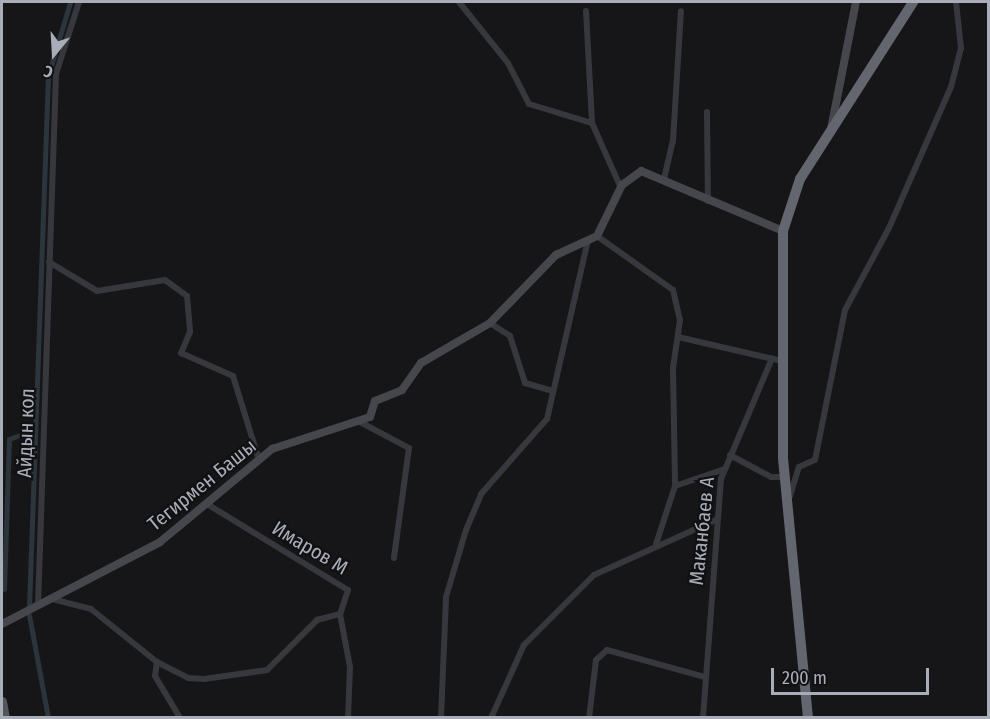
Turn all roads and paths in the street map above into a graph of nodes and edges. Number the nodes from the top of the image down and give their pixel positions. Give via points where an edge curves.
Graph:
1 (79, 2) edge
2 (459, 2) edge
3 (856, 2) edge
4 (913, 2) edge
5 (956, 2) edge
6 (586, 11) dead end
7 (681, 11) dead end
8 (707, 112) dead end
9 (592, 123) junction
10 (830, 132) junction
11 (664, 179) junction
12 (621, 188) junction
13 (708, 202) junction
14 (783, 231) junction
15 (593, 237) junction
16 (49, 262) junction
17 (490, 323) junction
18 (678, 337) junction
19 (777, 359) junction
20 (553, 391) junction
21 (360, 423) junction
22 (730, 455) junction
23 (259, 460) junction
24 (725, 469) junction
25 (786, 477) junction
26 (675, 486) junction
27 (207, 504) junction
28 (788, 504) junction
29 (716, 520) junction
30 (656, 543) junction
31 (394, 558) dead end
32 (52, 598) junction
33 (38, 606) junction
34 (340, 614) junction
35 (2, 624) edge
36 (157, 662) junction
37 (705, 677) junction
38 (2, 701) edge
39 (5, 717) edge
40 (180, 717) edge
41 (348, 717) edge
42 (441, 717) edge
43 (491, 717) edge
44 (589, 717) edge
45 (703, 717) edge
46 (808, 717) edge

1 - 16 street, Айдын кол via 56,74
2 - 9 street via 508,63 529,104
3 - 10 street
4 - 10 highway
5 - 28 street via 961,48 954,79 890,228 845,310 814,460 796,473
6 - 9 street
7 - 11 street via 673,141
8 - 13 street
9 - 12 street
10 - 14 highway via 796,187
11 - 12 street via 640,171
11 - 13 street
12 - 15 street
13 - 14 street
14 - 19 highway
15 - 17 street via 556,255
15 - 18 street via 673,290
15 - 20 street via 581,254 575,309
16 - 23 street via 97,291 165,280 187,296 190,332 181,353 233,376
16 - 33 street, Айдын кол
17 - 20 street via 510,336 525,383
17 - 21 street via 426,358 402,390 375,401 370,417
18 - 19 street
18 - 26 street via 673,368
19 - 22 street, Маканбаев А
19 - 25 highway
20 - 42 street via 543,429 517,450 474,505 446,597
21 - 23 street, Тегирмен Башы via 272,449
21 - 31 street via 409,448
22 - 24 street, Маканбаев А
22 - 25 street via 771,477
23 - 27 street, Тегирмен Башы
24 - 26 street
24 - 29 street, Маканбаев А
25 - 28 highway
26 - 30 street
27 - 32 street, Тегирмен Башы via 160,542
27 - 34 street, Имаров М via 343,585 347,598
28 - 46 highway
29 - 30 street
29 - 37 street, Маканбаев А
30 - 43 street via 594,575 553,613 524,645
32 - 33 street, Тегирмен Башы
32 - 36 street via 91,609
33 - 35 street, Тегирмен Башы
34 - 36 street via 317,620 267,670 188,678
34 - 41 street, Имаров М via 350,667
36 - 40 street via 155,676
37 - 44 street via 607,650 596,660
37 - 45 street, Маканбаев А
38 - 39 main road

